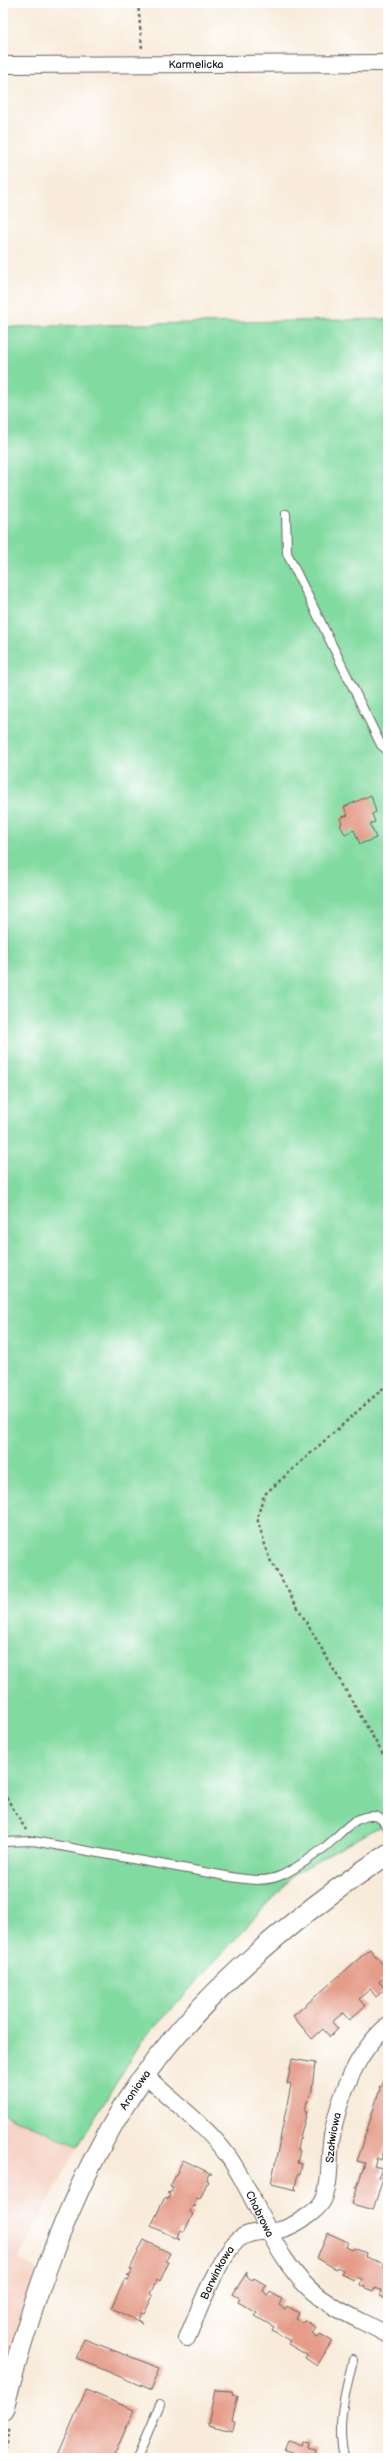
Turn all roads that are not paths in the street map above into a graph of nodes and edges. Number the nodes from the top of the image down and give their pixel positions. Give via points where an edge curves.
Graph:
1 (388, 63) edge
2 (3, 65) edge
3 (286, 514) dead end
4 (388, 751) edge
5 (388, 1829) edge
6 (3, 1842) edge
7 (388, 1854) edge
8 (388, 2025) edge
9 (146, 2076) junction
10 (268, 2231) junction
11 (388, 2335) edge
12 (187, 2338) dead end
13 (353, 2360) dead end
14 (160, 2404) dead end
15 (7, 2417) edge
16 (137, 2458) edge
17 (344, 2458) edge

1 - 2 street, Karmelicka
3 - 4 lane via 287,553 381,745
5 - 6 lane via 382,1819 366,1816 354,1821 296,1868 281,1876 260,1880 33,1841
7 - 9 street, Aroniowa via 321,1901 262,1950 196,2015
8 - 10 street, Szałwiowa via 377,2034 352,2074 332,2136 323,2201 315,2210 283,2229
9 - 10 street, Chabrowa via 200,2124 227,2155 248,2186
9 - 15 street, Aroniowa via 113,2124 74,2204 36,2301
10 - 11 street, Chabrowa via 283,2256 318,2296 343,2313
10 - 12 street, Barwinkowa via 252,2233 240,2238 232,2246 218,2269
13 - 17 lane via 341,2408 340,2430
14 - 16 lane

